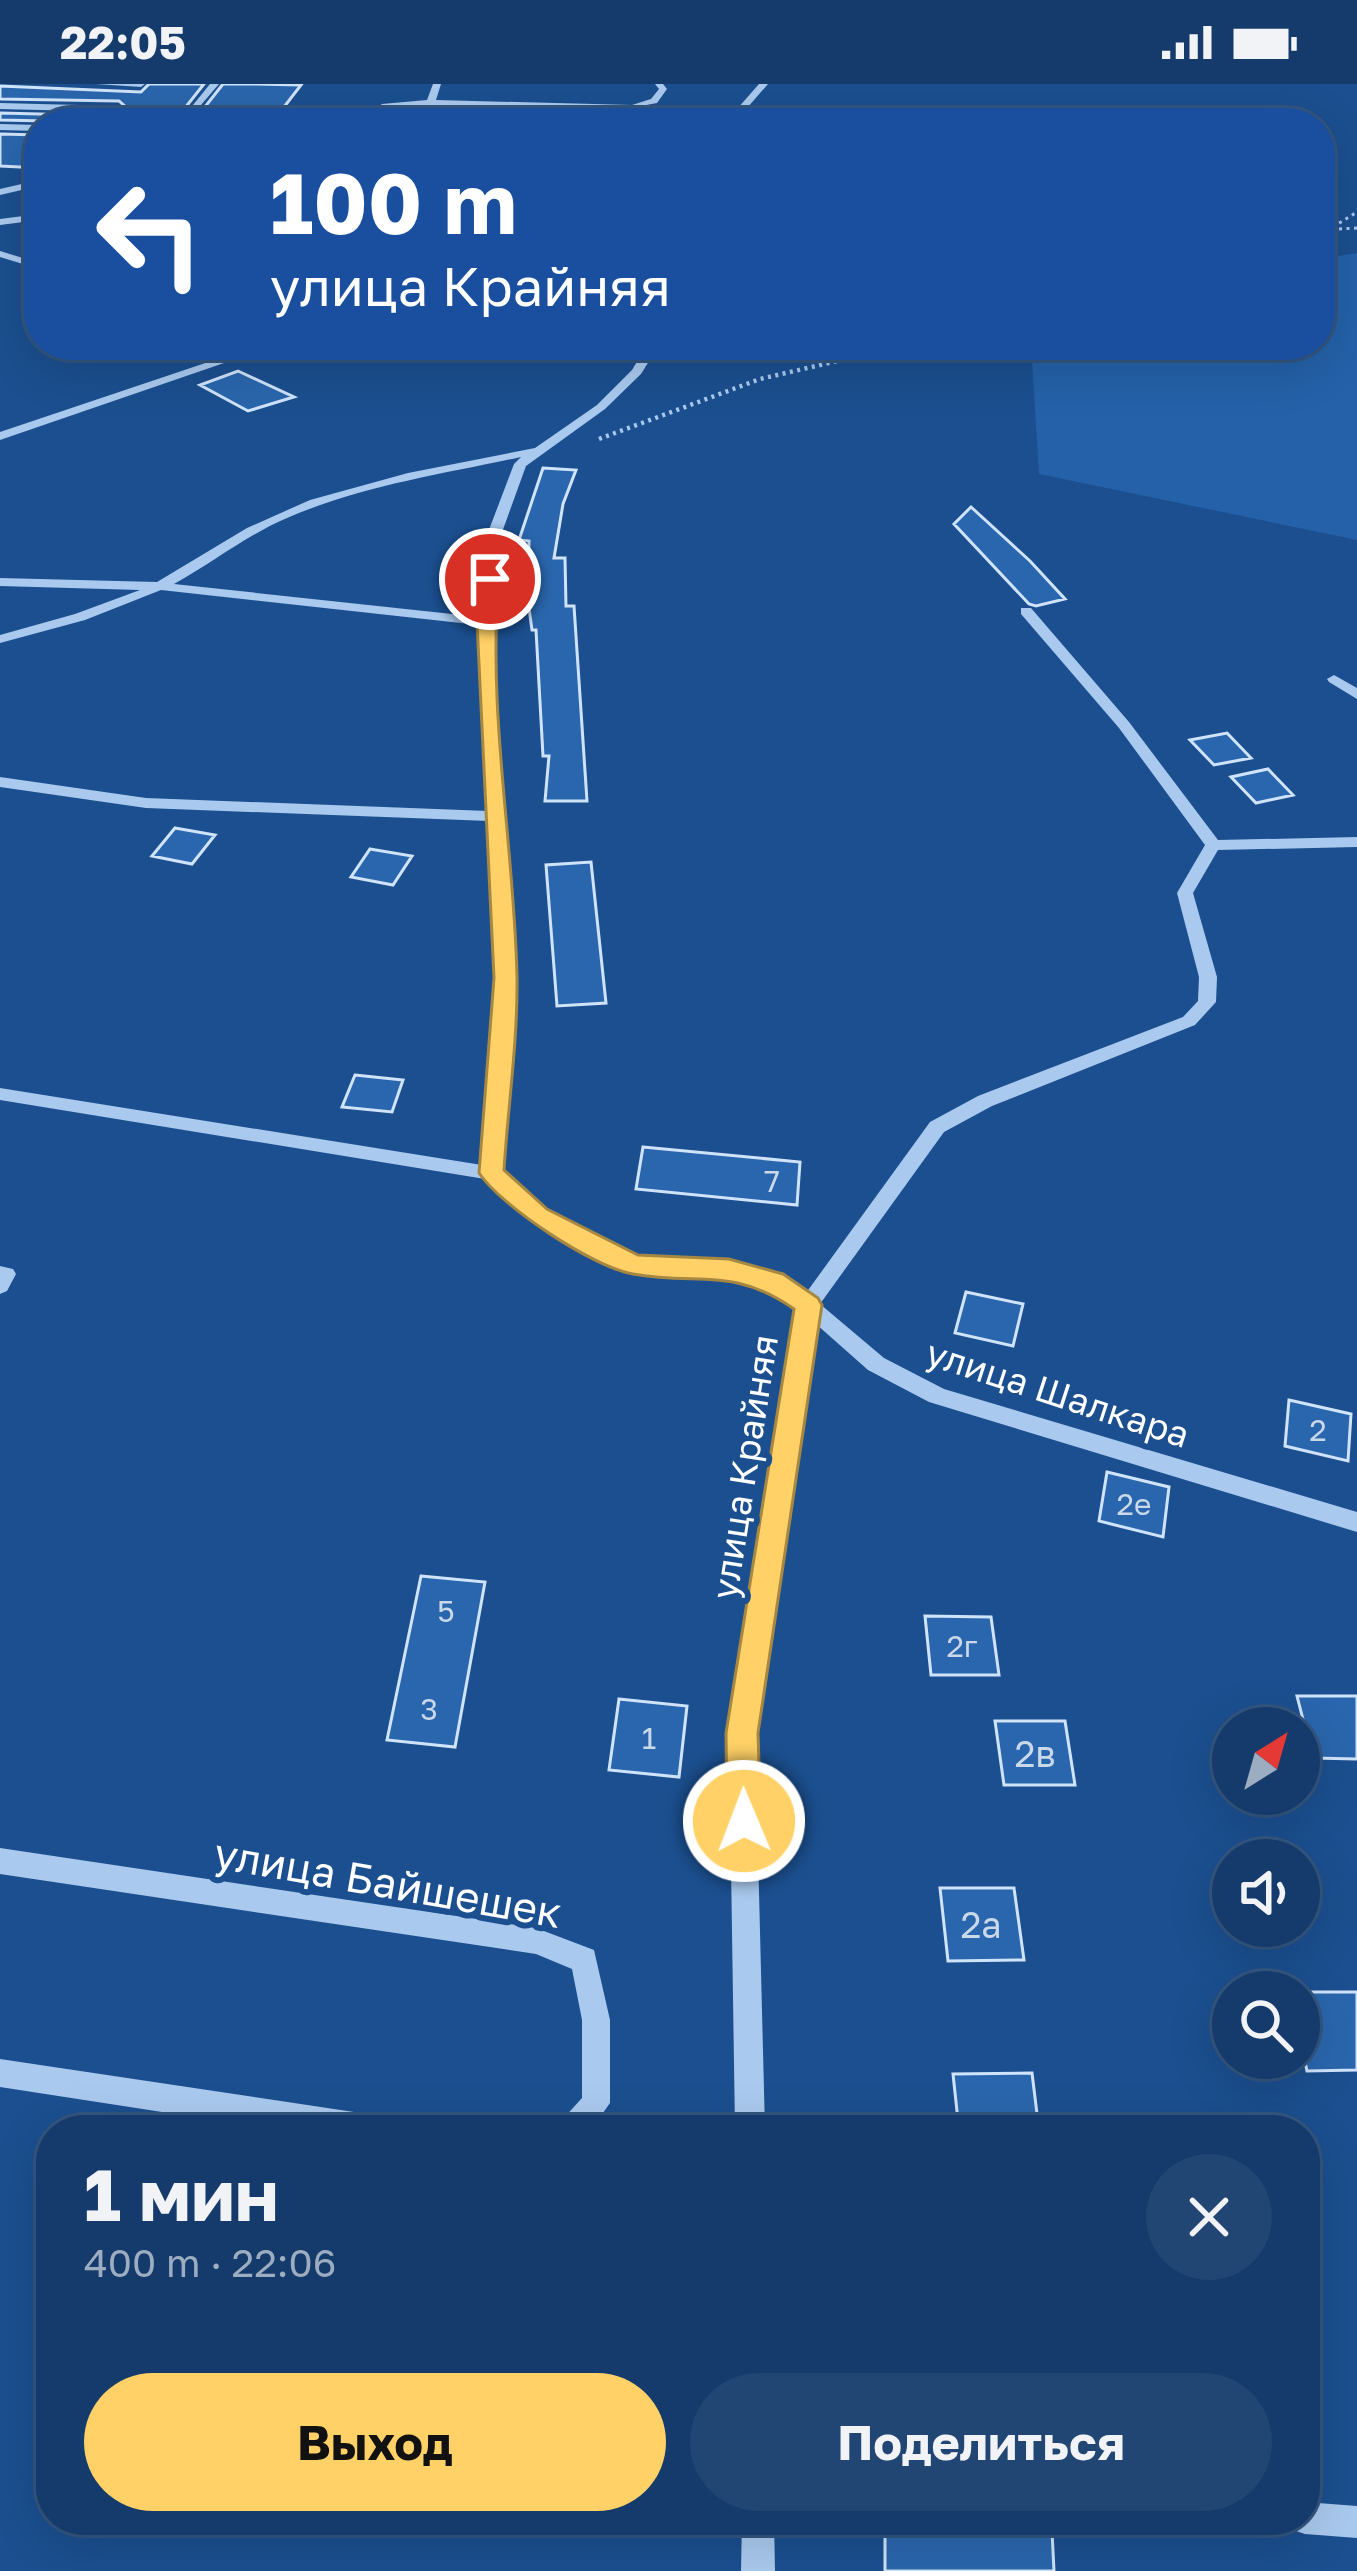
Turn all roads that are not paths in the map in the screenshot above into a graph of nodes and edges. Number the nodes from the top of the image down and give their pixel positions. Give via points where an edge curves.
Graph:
1 (100, 84) edge
2 (141, 84) edge
3 (214, 84) edge
4 (437, 84) edge
5 (659, 84) edge
6 (764, 84) edge
7 (430, 103) junction
8 (0, 106) edge
9 (623, 106) junction
10 (79, 108) edge
11 (193, 108) edge
12 (382, 108) edge
13 (424, 108) edge
14 (637, 108) edge
15 (743, 108) edge
16 (225, 360) edge
17 (644, 360) edge
18 (0, 436) edge
19 (541, 449) junction
20 (0, 581) edge
21 (159, 586) junction
22 (1026, 611) dead end
23 (486, 622) junction
24 (0, 639) edge
25 (1334, 679) dead end
26 (1357, 695) edge
27 (0, 782) edge
28 (494, 816) junction
29 (1357, 842) edge
30 (1213, 845) junction
31 (0, 1094) edge
32 (491, 1173) junction
33 (0, 1274) edge
34 (0, 1286) edge
35 (808, 1305) junction
36 (1357, 1522) edge
37 (0, 1861) edge
38 (0, 2073) edge
39 (276, 2115) edge
40 (585, 2115) edge
41 (750, 2115) edge
42 (1320, 2519) edge
43 (1357, 2522) edge
44 (758, 2535) edge
45 (758, 2571) edge

1 - 2 street
3 - 11 street
4 - 7 street
5 - 9 street via 654,101
6 - 15 street
7 - 9 street
7 - 12 street
7 - 13 street
8 - 10 street
9 - 14 street
16 - 18 street
17 - 19 street via 601,407
19 - 21 street via 287,513
19 - 23 street via 520,464 494,535
20 - 21 street
21 - 23 street
21 - 24 street
22 - 30 street
23 - 28 street
25 - 26 street
27 - 28 street via 146,803
28 - 32 street via 506,978
29 - 30 street
30 - 35 street via 1185,893 1207,1002 1189,1021 937,1126
31 - 32 street
32 - 35 street, улица Крайняя via 538,1215 634,1264 729,1269 773,1281
33 - 34 street
35 - 36 street, улица Шалкара via 876,1364 937,1396
35 - 41 street, улица Крайняя via 742,1733
37 - 40 street, улица Байшешек via 536,1940 584,1960 596,2020 596,2103
38 - 39 street
42 - 43 street
44 - 45 street

